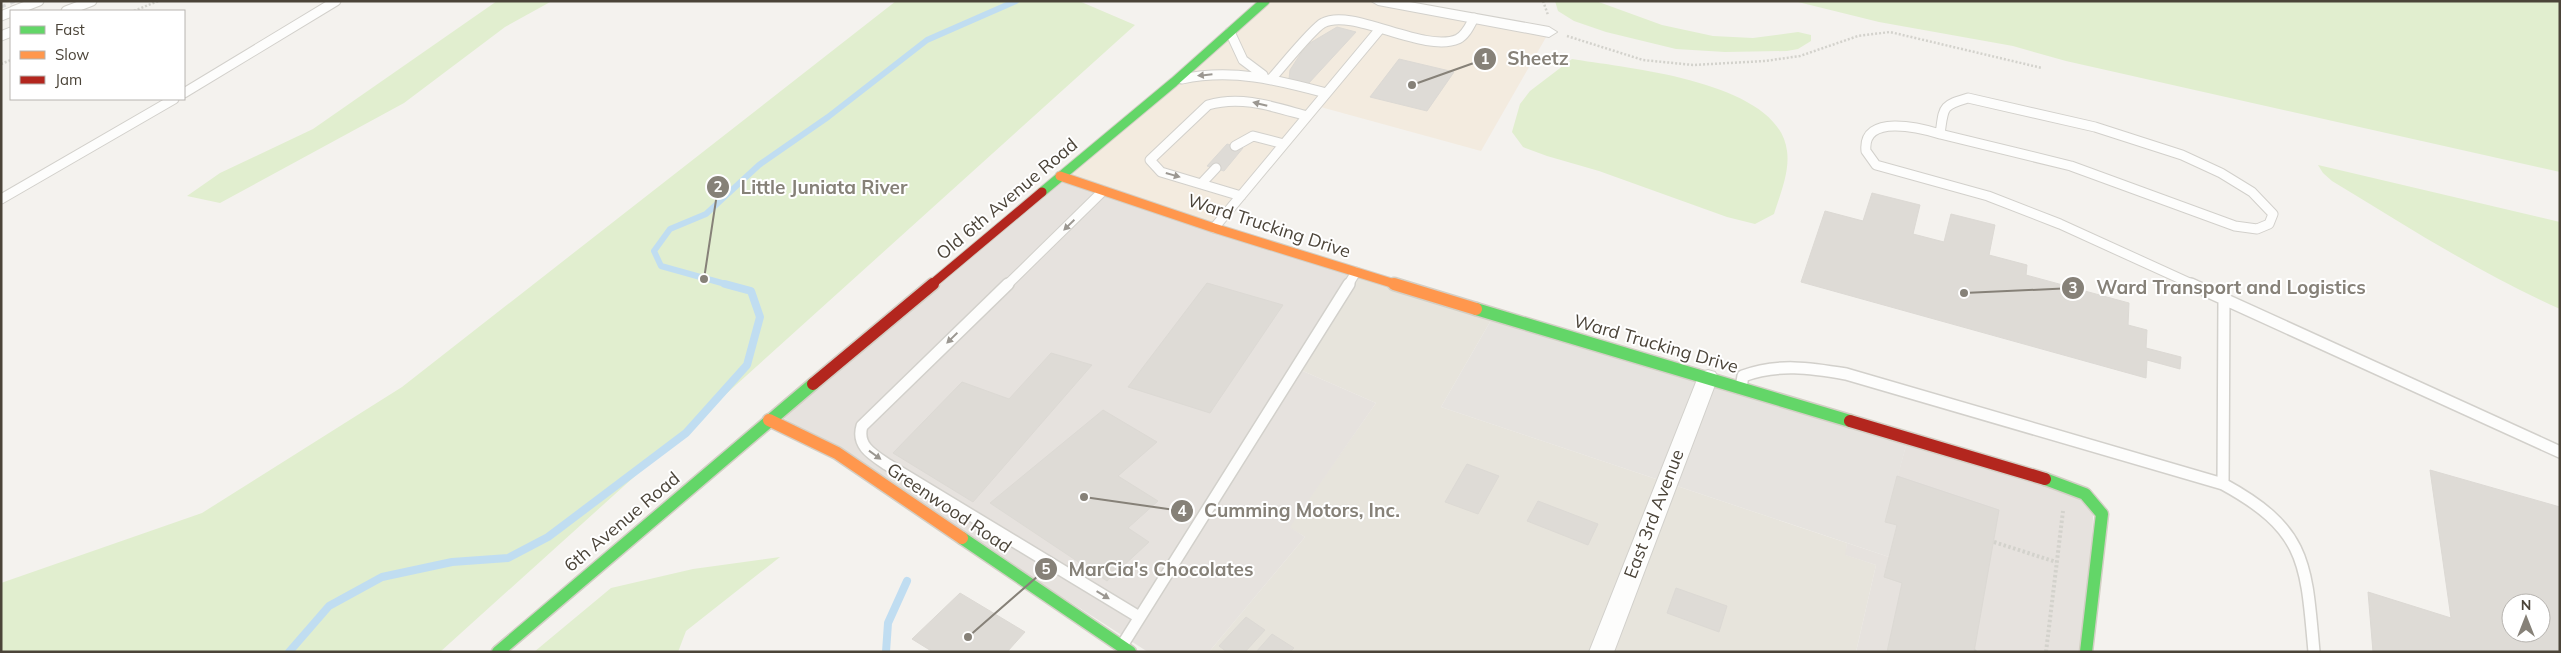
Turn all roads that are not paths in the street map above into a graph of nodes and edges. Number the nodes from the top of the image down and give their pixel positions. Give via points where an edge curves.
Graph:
1 (39, 1) edge
2 (92, 1) edge
3 (336, 1) edge
4 (1265, 1) edge
5 (1378, 1) edge
6 (17, 10) edge
7 (69, 10) edge
8 (1474, 18) junction
9 (1380, 29) junction
10 (1230, 32) junction
11 (1549, 32) road end
12 (1271, 79) junction
13 (1174, 82) junction
14 (185, 92) edge
15 (1326, 93) junction
16 (172, 100) edge
17 (1307, 116) junction
18 (1940, 134) junction
19 (1284, 144) junction
20 (1235, 146) dead end
21 (1216, 168) dead end
22 (1060, 176) junction
23 (1202, 184) junction
24 (1104, 191) junction
25 (1241, 196) junction
26 (1, 199) edge
27 (1214, 228) junction
28 (1356, 272) junction
29 (2224, 298) junction
30 (1708, 377) junction
31 (1741, 387) junction
32 (768, 420) junction
33 (2560, 452) edge
34 (2223, 484) junction
35 (1139, 618) junction
36 (1123, 650) edge
37 (498, 652) edge
38 (1601, 652) edge
39 (2086, 652) edge
40 (2314, 652) edge

1 - 6 lane
2 - 7 lane
3 - 14 lane
4 - 10 main road, Old 6th Avenue Road
5 - 8 street
8 - 9 lane via 1458,40 1448,42
8 - 11 street
9 - 12 lane via 1344,21 1323,23
9 - 15 lane
10 - 12 lane via 1243,60
10 - 13 main road, Old 6th Avenue Road
12 -> 13 lane via 1224,73
12 - 15 lane
13 - 22 main road, Old 6th Avenue Road
15 - 17 lane
16 - 26 lane
17 - 19 lane
17 -> 23 lane via 1244,100 1229,99 1208,105 1150,160 1161,172
18 - 18 lane via 2071,166 2235,226 2257,229 2269,224 2273,214 2266,203 2253,193 2187,158 2077,122 1968,98 1948,104
18 - 29 lane via 1883,125 1873,131 1865,144 1867,156 1876,165 1892,171 1988,196 2030,211
19 - 20 lane via 1252,135
19 - 25 lane
21 - 23 lane
22 - 24 main road, Ward Trucking Drive
22 - 32 main road, Old 6th Avenue Road
23 - 25 lane
24 - 27 main road, Ward Trucking Drive
24 -> 35 lane via 862,426 859,440 888,465
25 - 27 lane
27 - 28 main road, Ward Trucking Drive
28 - 30 main road, Ward Trucking Drive
28 - 35 lane
29 - 33 lane
29 - 34 lane
30 - 31 main road, Ward Trucking Drive
30 - 38 street, East 3rd Avenue
31 - 34 lane via 1743,376 1763,370 1800,367 1846,374
31 - 39 main road, Ward Trucking Drive via 2066,485 2094,500 2102,514
32 - 36 main road, Greenwood Road via 837,453
32 - 37 main road, 6th Avenue Road
34 - 40 lane via 2271,512 2289,533 2307,574
35 - 36 lane

